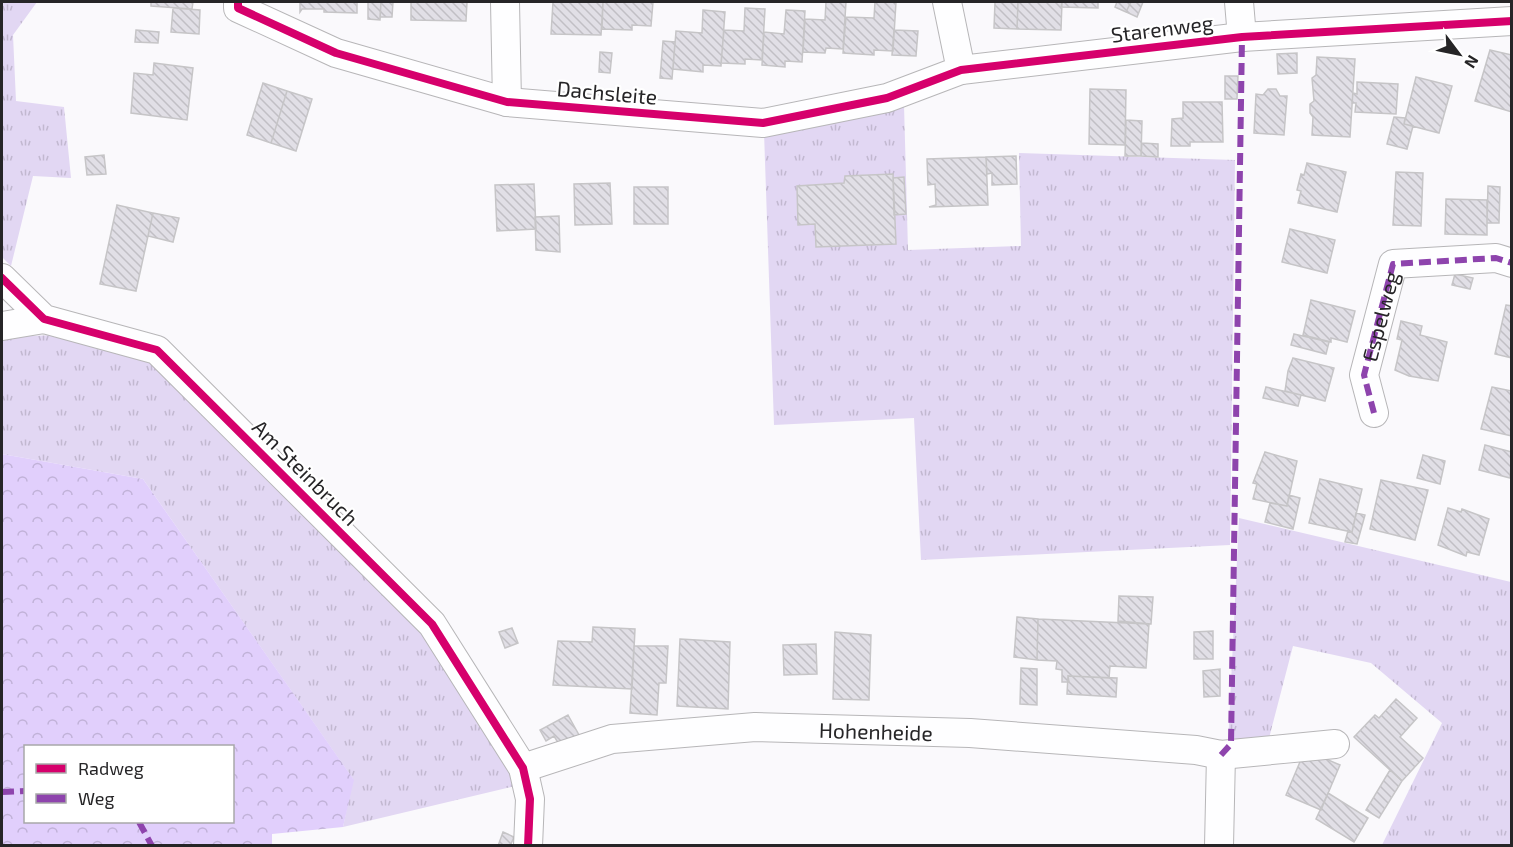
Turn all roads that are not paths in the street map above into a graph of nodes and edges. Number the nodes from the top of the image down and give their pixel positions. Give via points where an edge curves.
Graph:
1 (505, 2) edge
2 (948, 2) edge
3 (1239, 2) edge
4 (247, 10) edge
5 (1512, 21) edge
6 (1242, 37) junction
7 (961, 69) junction
8 (507, 102) junction
9 (1512, 263) edge
10 (2, 278) edge
11 (44, 319) junction
12 (2, 326) edge
13 (1374, 413) dead end
14 (1335, 744) dead end
15 (1221, 755) junction
16 (523, 768) junction
17 (528, 846) edge
18 (1219, 846) edge

1 - 8 street
2 - 7 street
3 - 6 street, Starenweg
4 - 8 street, Dachsleite via 336,53
5 - 6 street, Starenweg
6 - 7 street, Starenweg
7 - 8 street, Dachsleite via 887,98 763,123
9 - 13 street, Espelweg via 1496,258 1393,264 1364,375
10 - 11 street, Am Steinbruch
11 - 12 street
11 - 16 street, Am Steinbruch via 158,350 432,624
14 - 15 street, Hohenheide
15 - 16 street, Hohenheide via 970,733 755,727 612,739
15 - 18 street
16 - 17 street via 530,799

